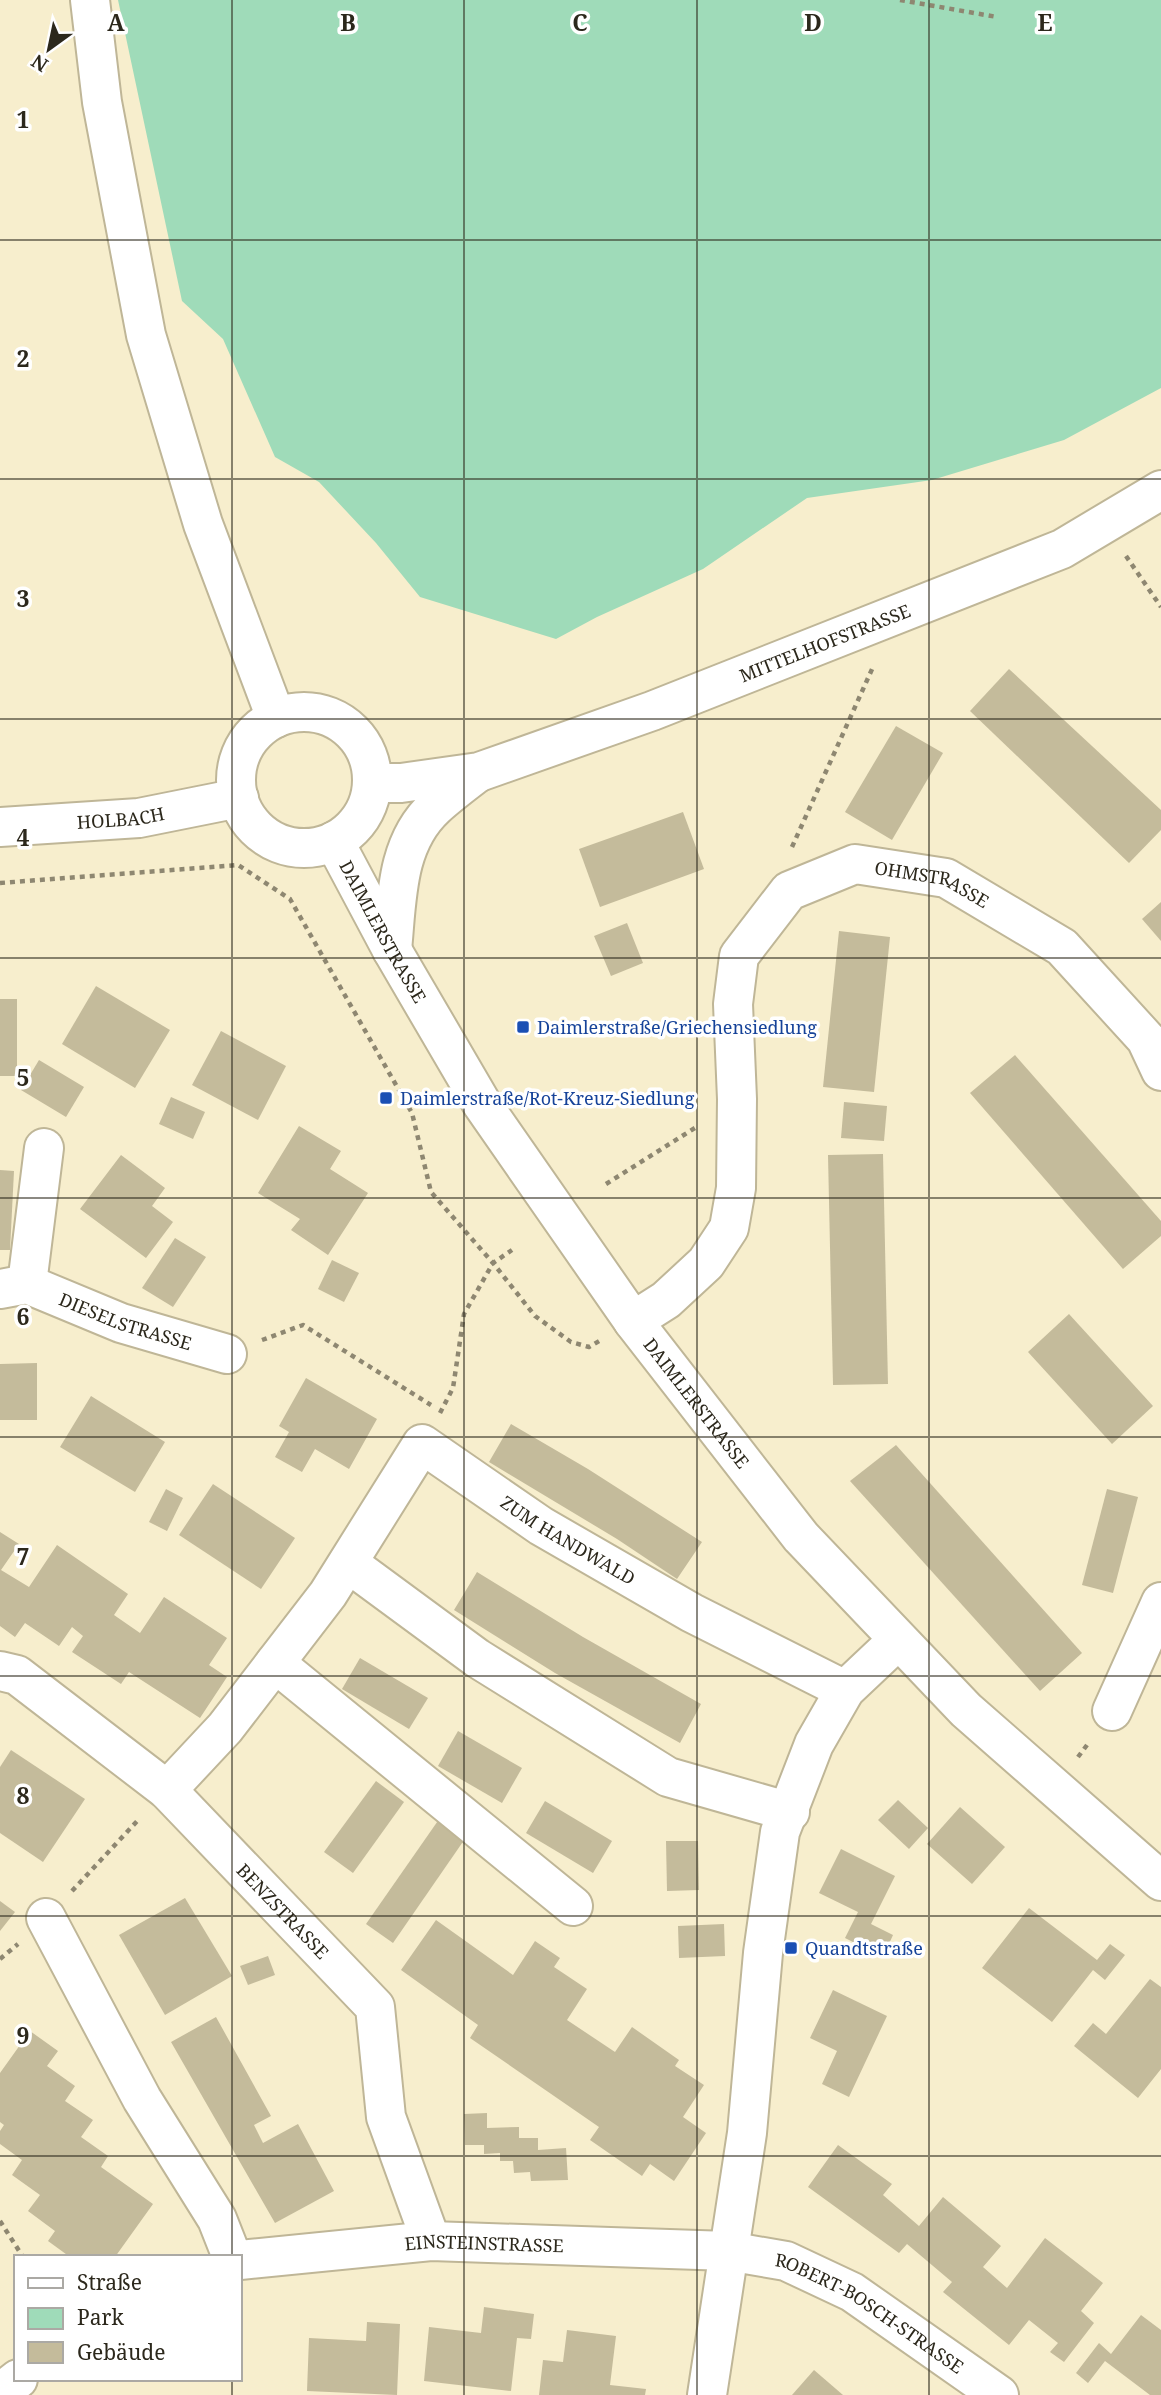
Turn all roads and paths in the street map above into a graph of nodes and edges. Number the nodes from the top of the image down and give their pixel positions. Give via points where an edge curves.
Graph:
1 (90, 0) edge
2 (900, 0) edge
3 (997, 17) dead end
4 (1161, 491) edge
5 (1106, 523) junction
6 (1161, 607) edge
7 (864, 628) junction
8 (276, 718) junction
9 (479, 772) junction
10 (373, 783) junction
11 (239, 799) junction
12 (0, 827) edge
13 (334, 841) junction
14 (0, 883) edge
15 (789, 891) junction
16 (392, 950) junction
17 (1161, 1071) edge
18 (737, 1122) junction
19 (44, 1148) dead end
20 (606, 1184) dead end
21 (512, 1250) dead end
22 (493, 1263) junction
23 (13, 1287) edge
24 (633, 1321) junction
25 (227, 1354) joint
26 (431, 1428) junction
27 (348, 1563) junction
28 (1161, 1602) edge
29 (898, 1640) junction
30 (275, 1663) junction
31 (0, 1671) edge
32 (845, 1690) junction
33 (1112, 1711) joint
34 (1055, 1788) junction
35 (167, 1790) junction
36 (790, 1812) junction
37 (1161, 1881) edge
38 (573, 1906) dead end
39 (46, 1918) junction
40 (0, 1959) edge
41 (0, 2221) edge
42 (430, 2241) junction
43 (728, 2251) junction
44 (22, 2255) edge
45 (231, 2255) edge
46 (242, 2260) edge
47 (15, 2381) edge
48 (0, 2393) edge
49 (708, 2395) edge
50 (999, 2395) edge

1 - 8 street via 102,102 146,335 204,524
2 - 3 path
4 - 5 street, MITTELHOFSTRASSE
5 - 6 path
5 - 7 street, MITTELHOFSTRASSE via 1062,549
7 - 9 street, MITTELHOFSTRASSE
7 - 15 path via 873,667 783,868
8 - 10 street via 299,712 343,723 370,760
8 - 11 street via 257,730 244,748 236,769
9 - 10 street, MITTELHOFSTRASSE
9 - 16 street, MITTELHOFSTRASSE via 433,808 412,837 401,864
10 - 13 street via 357,824
11 - 12 street, HOLBACH via 139,818
11 - 13 street via 257,830 276,842 297,849
13 - 16 street, DAIMLERSTRASSE
14 - 22 path via 238,865 290,899 412,1113 431,1192
15 - 17 street, OHMSTRASSE via 855,864 946,878 1062,947 1146,1039
15 - 18 street via 739,956 733,1004
16 - 24 street, DAIMLERSTRASSE via 482,1104
18 - 20 path via 703,1124
18 - 24 street via 736,1188 729,1228 706,1263 666,1300
19 - 23 street, DIESELSTRASSE
21 - 22 path
22 - 24 path via 535,1316 571,1342 589,1347
22 - 26 path via 464,1314 453,1388
23 - 25 street, DIESELSTRASSE
24 - 29 street, DAIMLERSTRASSE via 801,1537
25 - 26 path via 303,1325
26 - 27 street
26 - 32 street, ZUM HANDWALD via 541,1526 692,1613
27 - 30 street
27 - 36 street via 477,1658 668,1777
28 - 33 street
29 - 32 street
29 - 34 street, DAIMLERSTRASSE via 966,1710
30 - 35 street via 225,1728
30 - 38 street
31 - 35 street, BENZSTRASSE via 17,1675
32 - 36 street via 814,1744
33 - 34 path
34 - 37 street, DAIMLERSTRASSE
35 - 39 path
35 - 42 street, BENZSTRASSE via 374,2007 386,2117
36 - 43 street via 780,1832 763,1952 747,2133
39 - 40 path
39 - 45 street via 142,2099 217,2219
41 - 44 path
42 - 43 street, EINSTEINSTRASSE
42 - 46 street, EINSTEINSTRASSE
43 - 49 street
43 - 50 street, ROBERT-BOSCH-STRASSE via 786,2261 852,2292
47 - 48 street

